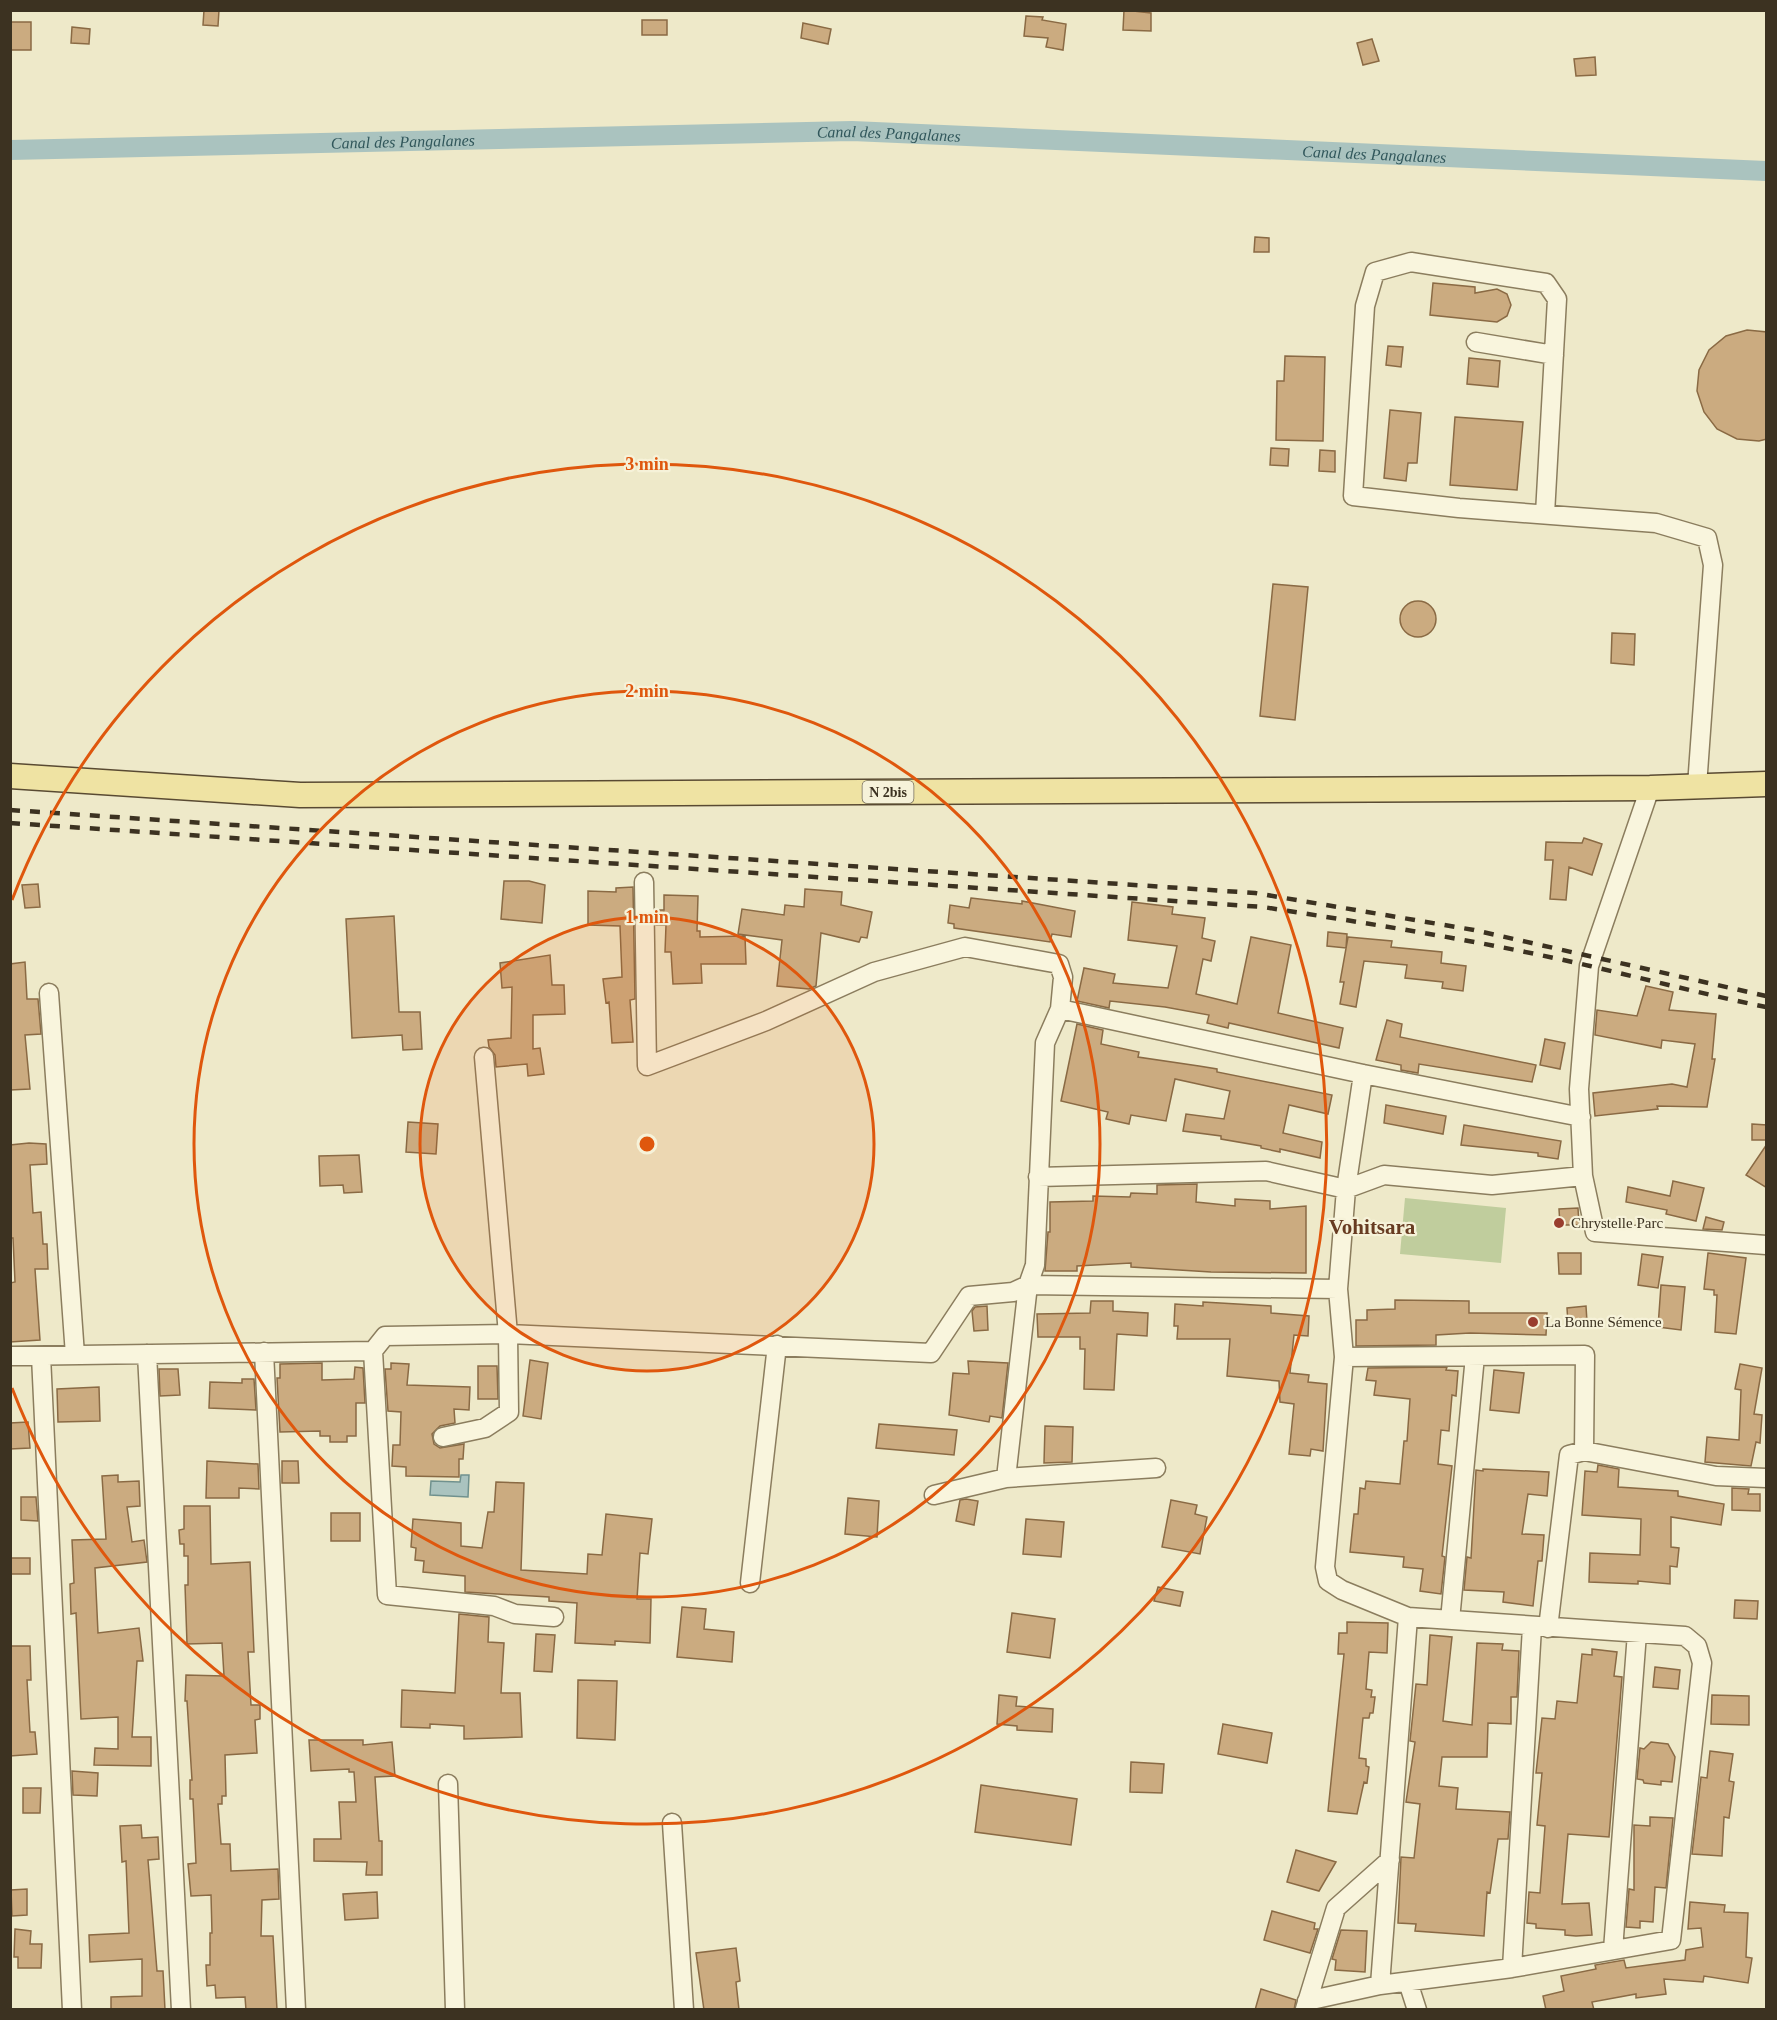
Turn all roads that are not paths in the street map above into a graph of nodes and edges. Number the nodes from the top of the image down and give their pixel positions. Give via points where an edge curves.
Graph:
1 (1476, 342) dead end
2 (1554, 355) junction
3 (1545, 514) junction
4 (10, 776) edge
5 (1767, 784) edge
6 (1697, 786) junction
7 (1650, 788) junction
8 (644, 882) dead end
9 (49, 993) dead end
10 (1060, 1009) junction
11 (484, 1057) dead end
12 (1363, 1074) junction
13 (1581, 1117) junction
14 (1583, 1176) junction
15 (1038, 1177) junction
16 (1346, 1189) junction
17 (1767, 1245) edge
18 (1028, 1285) junction
19 (1338, 1289) junction
20 (508, 1334) junction
21 (777, 1345) junction
22 (373, 1351) junction
23 (264, 1352) junction
24 (147, 1354) junction
25 (75, 1355) junction
26 (10, 1356) edge
27 (40, 1356) junction
28 (1475, 1356) junction
29 (1344, 1357) junction
30 (443, 1437) dead end
31 (1584, 1451) junction
32 (1156, 1468) dead end
33 (1006, 1478) junction
34 (1767, 1478) edge
35 (933, 1495) dead end
36 (750, 1583) dead end
37 (554, 1617) dead end
38 (1408, 1617) junction
39 (1450, 1620) junction
40 (1540, 1627) junction
41 (1637, 1633) junction
42 (448, 1784) dead end
43 (672, 1823) dead end
44 (1390, 1860) junction
45 (1613, 1950) junction
46 (1512, 1968) junction
47 (1408, 1982) junction
48 (1380, 1985) junction
49 (1306, 2005) edge
50 (72, 2010) edge
51 (181, 2010) edge
52 (296, 2010) edge
53 (455, 2010) edge
54 (684, 2010) edge
55 (1417, 2010) edge

1 - 2 street
2 - 3 street
2 - 3 street via 1557,299 1546,283 1411,262 1375,272 1365,306 1353,496
3 - 6 street via 1656,522 1707,538 1713,565
4 - 7 main road, N 2bis via 300,795
5 - 6 main road, N 2bis
6 - 7 main road, N 2bis
7 - 13 street via 1591,955 1579,1089
8 - 10 street via 647,1066 766,1021 874,972 965,947 1059,964 1063,977
9 - 25 street
10 - 12 street
10 - 15 street via 1045,1043
11 - 20 street
12 - 13 street
12 - 16 street
13 - 14 street
14 - 16 street via 1492,1185 1384,1175
14 - 17 street via 1595,1232
15 - 16 street via 1266,1171
15 - 18 street via 1035,1264
16 - 19 street
18 - 19 street
18 - 21 street via 1012,1292 969,1296 931,1353
18 - 33 street
19 - 29 street
20 - 21 street
20 - 22 street via 385,1336
20 - 30 street via 509,1412 485,1428
21 - 36 street
22 - 23 street
22 - 37 street via 387,1595 494,1606 515,1614
23 - 24 street
23 - 52 street
24 - 25 street
24 - 51 street
25 - 27 street
26 - 27 street
27 - 50 street
28 - 29 street
28 - 31 street via 1584,1355
28 - 39 street
29 - 38 street via 1325,1567 1328,1581
31 - 34 street via 1716,1476
31 - 40 street via 1569,1455
32 - 33 street
33 - 35 street
38 - 39 street
38 - 44 street
39 - 40 street
40 - 41 street
40 - 46 street
41 - 45 street
41 - 45 street via 1685,1636 1697,1646 1701,1663 1671,1940
42 - 53 street
43 - 54 street
44 - 48 street
44 - 49 street via 1336,1908
45 - 46 street
46 - 47 street
47 - 48 street
47 - 55 street
48 - 49 street

